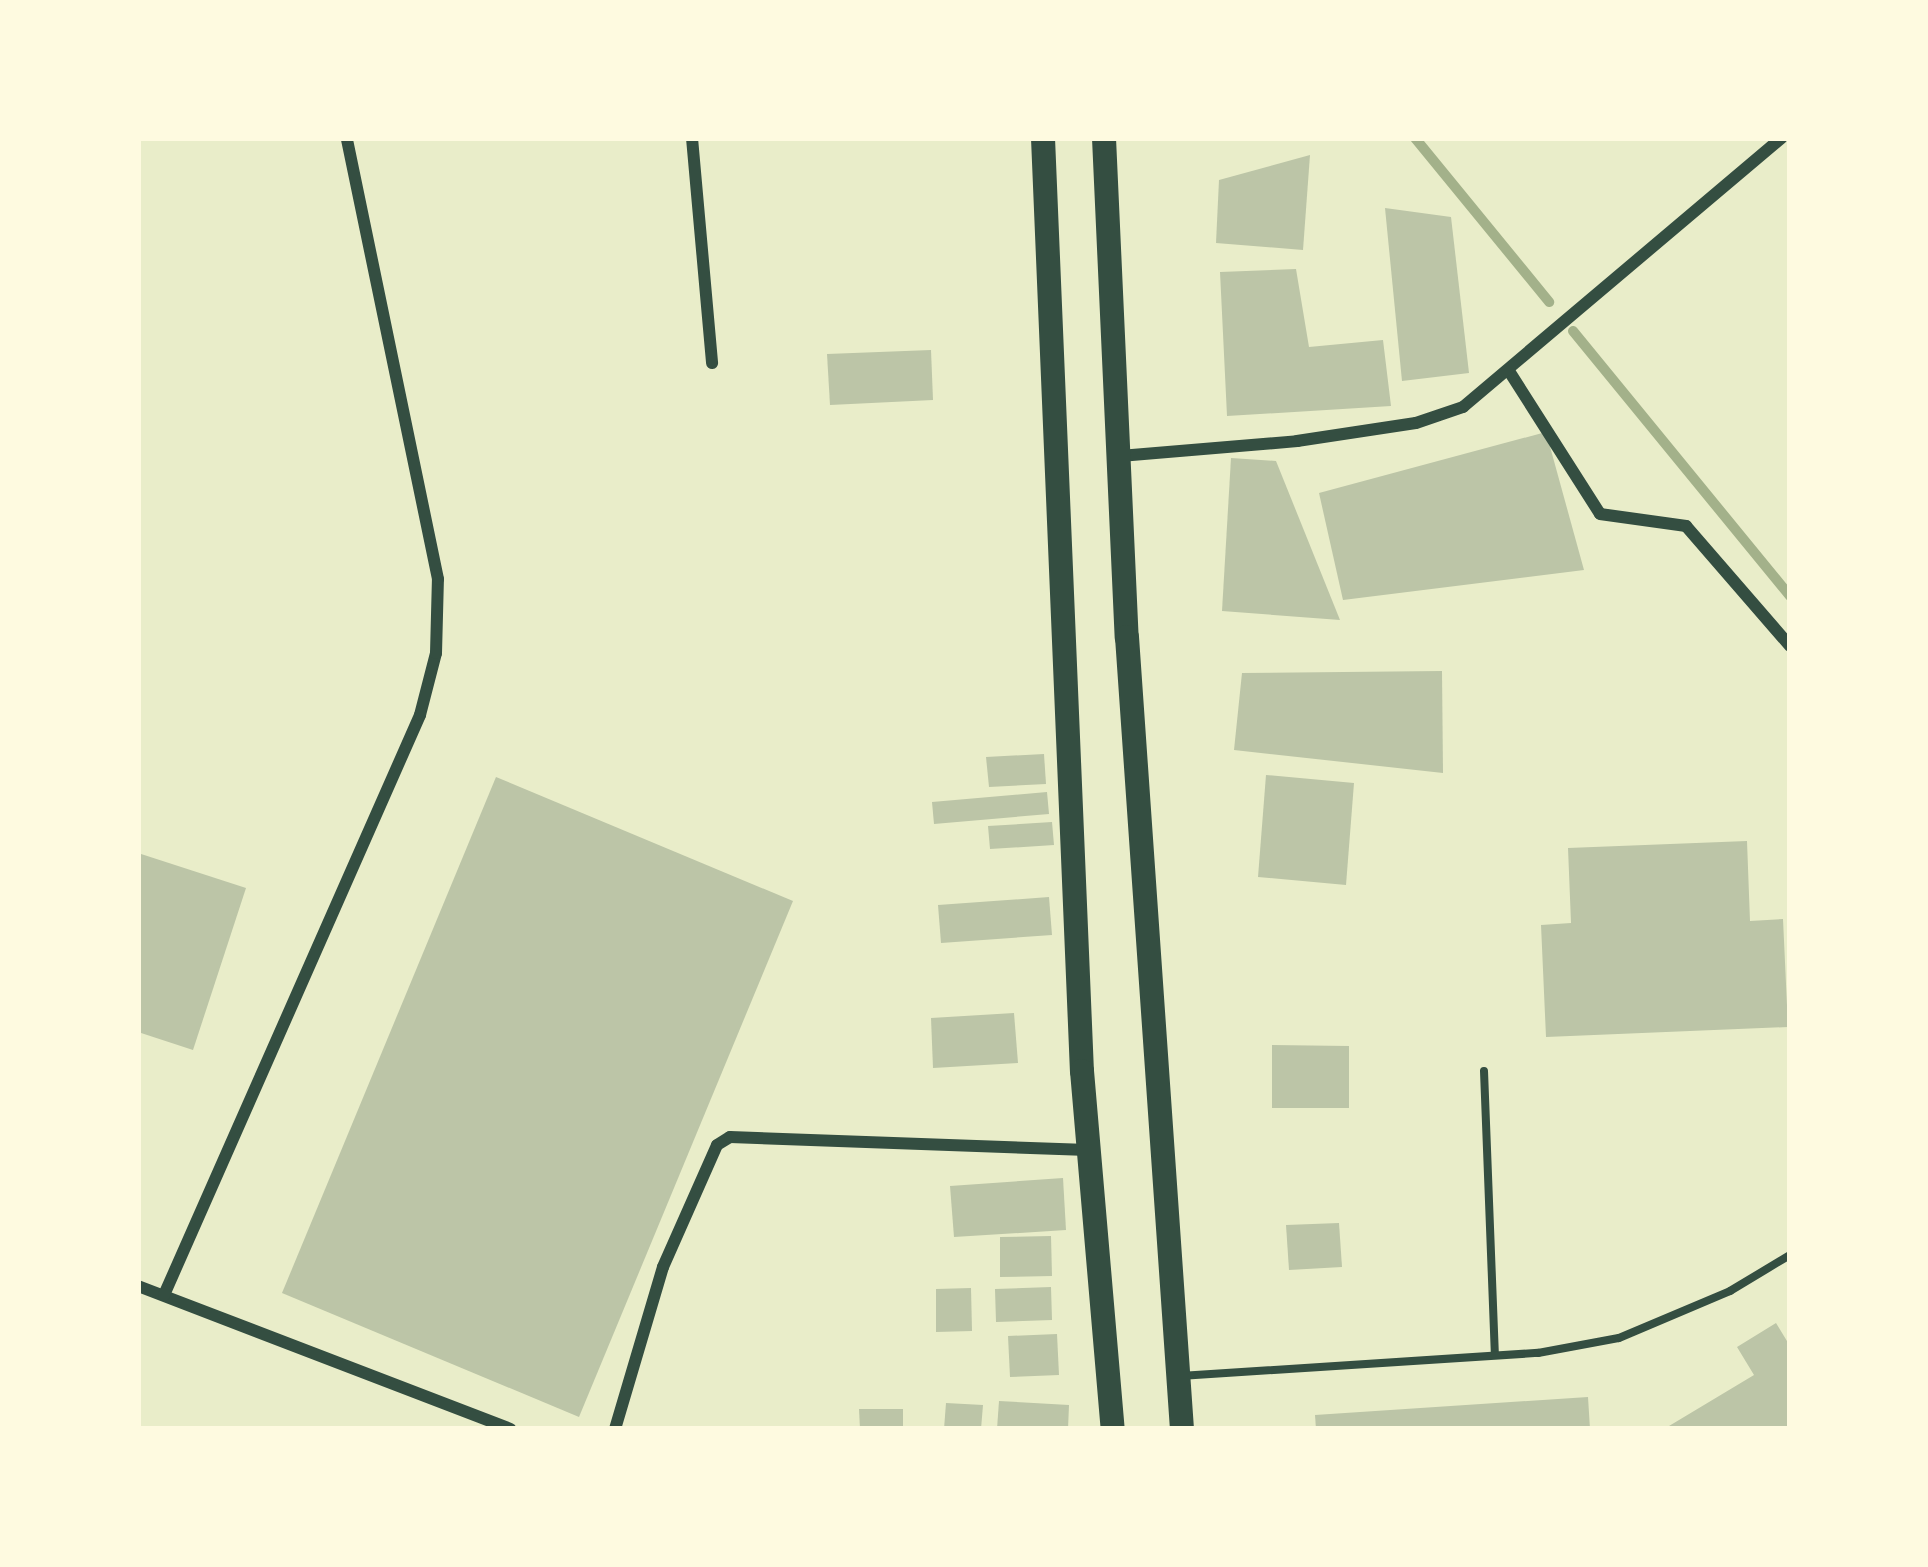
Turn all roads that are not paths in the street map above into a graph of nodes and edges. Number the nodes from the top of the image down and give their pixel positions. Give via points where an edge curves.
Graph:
1 (347, 138) edge
2 (692, 138) edge
3 (1043, 138) edge
4 (1104, 138) edge
5 (1780, 138) edge
6 (712, 363) dead end
7 (1509, 370) junction
8 (1119, 456) junction
9 (1790, 646) edge
10 (1484, 1071) dead end
11 (1089, 1150) junction
12 (1790, 1255) edge
13 (138, 1286) edge
14 (164, 1295) junction
15 (1495, 1355) junction
16 (1179, 1376) junction
17 (510, 1429) edge
18 (615, 1429) edge
19 (1114, 1429) edge
20 (1182, 1429) edge

1 - 14 street via 438,579 436,652 421,715
2 - 6 street
3 - 11 main road
4 - 8 main road
5 - 7 street
7 - 8 street via 1462,407 1416,423
7 - 9 street via 1600,514 1687,526
8 - 16 main road
10 - 15 lane
11 - 18 street via 730,1137 716,1145 663,1267
11 - 19 main road
12 - 15 lane via 1730,1291 1619,1338
13 - 14 street
14 - 17 street
15 - 16 lane
16 - 20 main road

